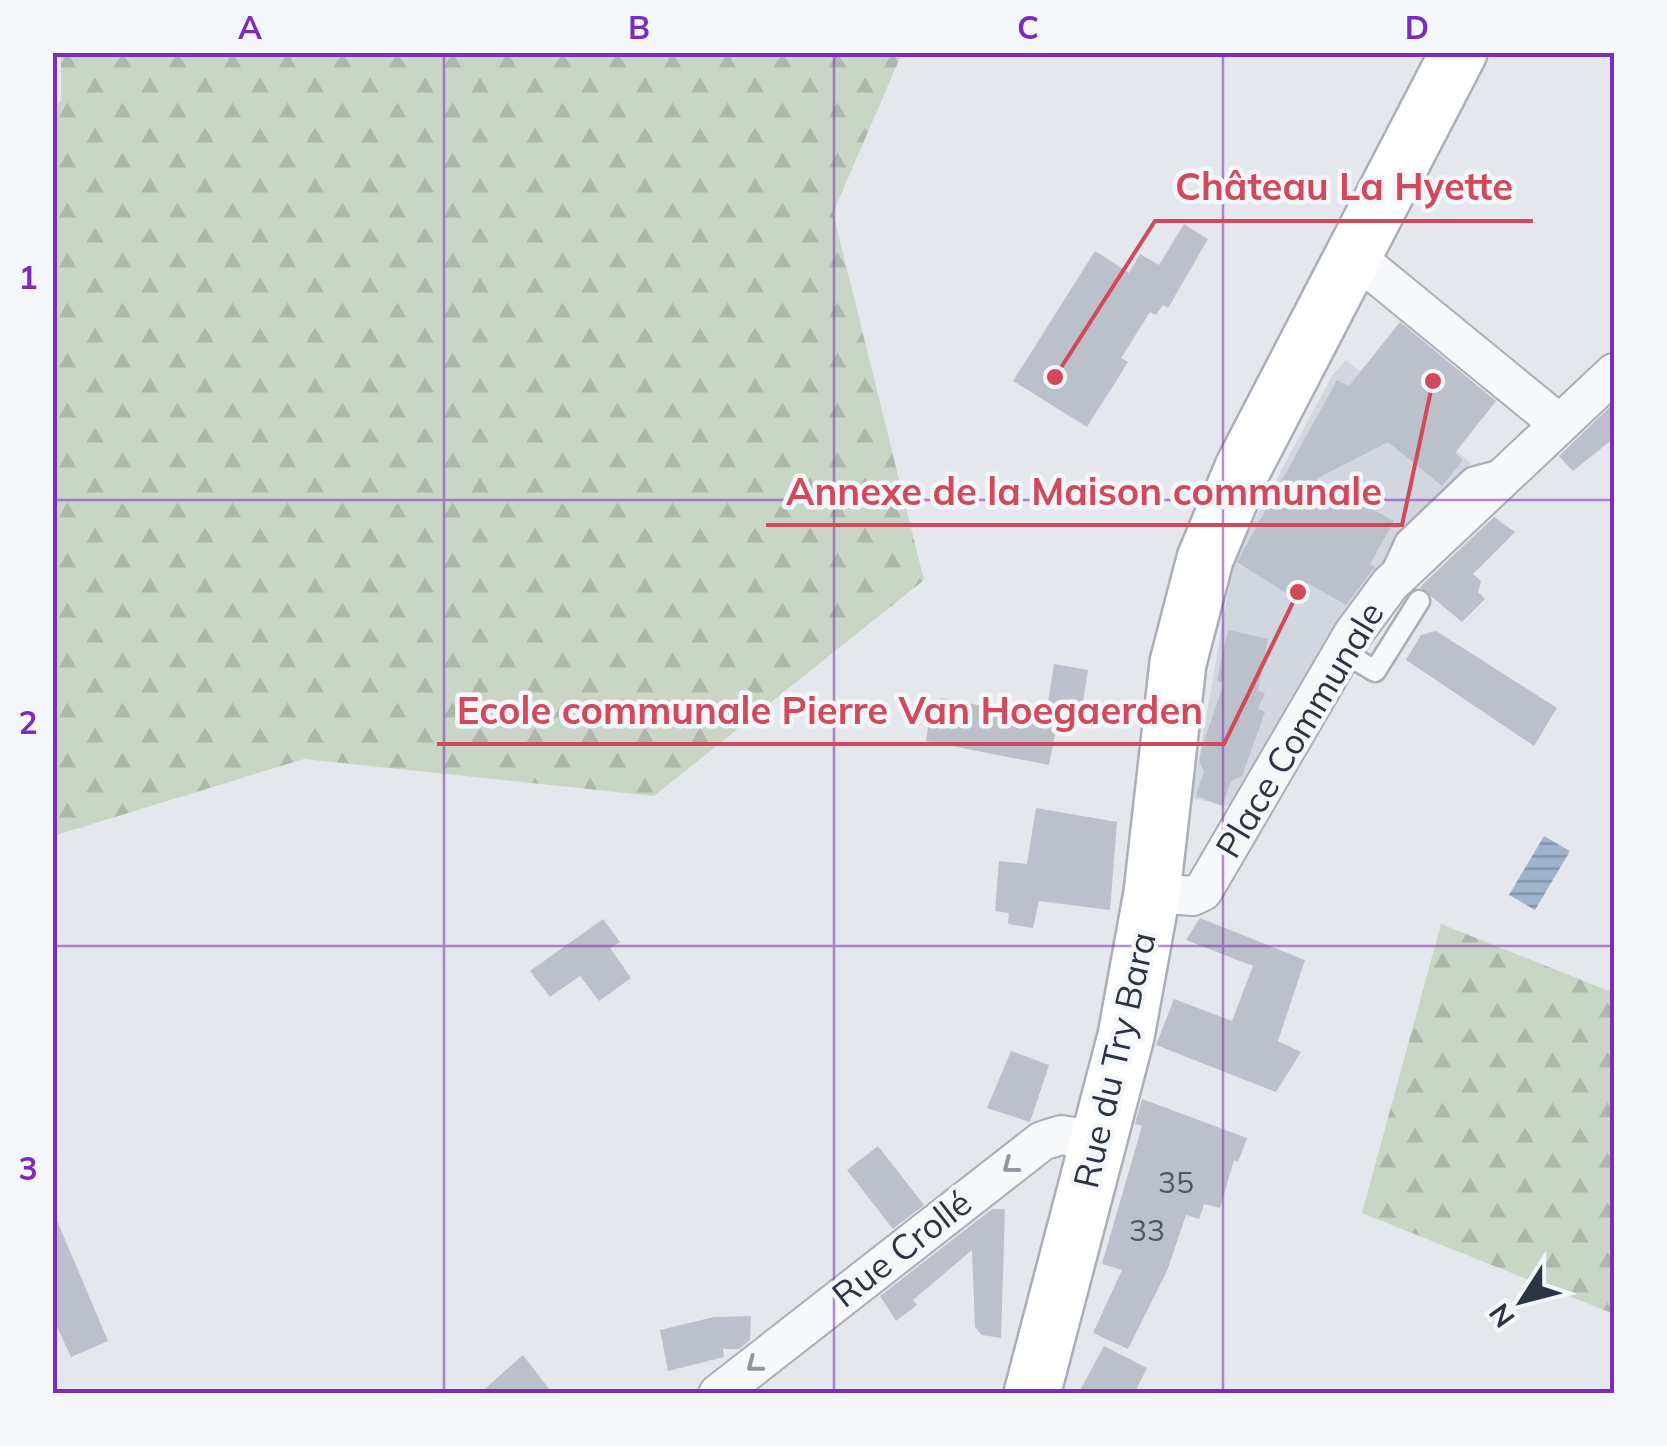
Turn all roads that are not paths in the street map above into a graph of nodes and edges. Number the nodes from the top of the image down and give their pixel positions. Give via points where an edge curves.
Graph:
1 (1459, 52) edge
2 (1353, 254) junction
3 (1614, 373) edge
4 (1558, 422) junction
5 (1152, 893) junction
6 (1098, 1141) junction
7 (718, 1394) edge
8 (1032, 1394) edge

1 - 2 main road
2 - 4 street
2 - 5 main road, Rue du Try Bara via 1223,514 1193,602 1168,720
3 - 4 street, Place Communale
4 - 5 street, Place Communale via 1343,652 1203,891
5 - 6 main road, Rue du Try Bara via 1126,1036
6 -> 7 street, Rue Crollé via 1061,1135 1042,1141
6 - 8 main road, Rue du Try Bara

